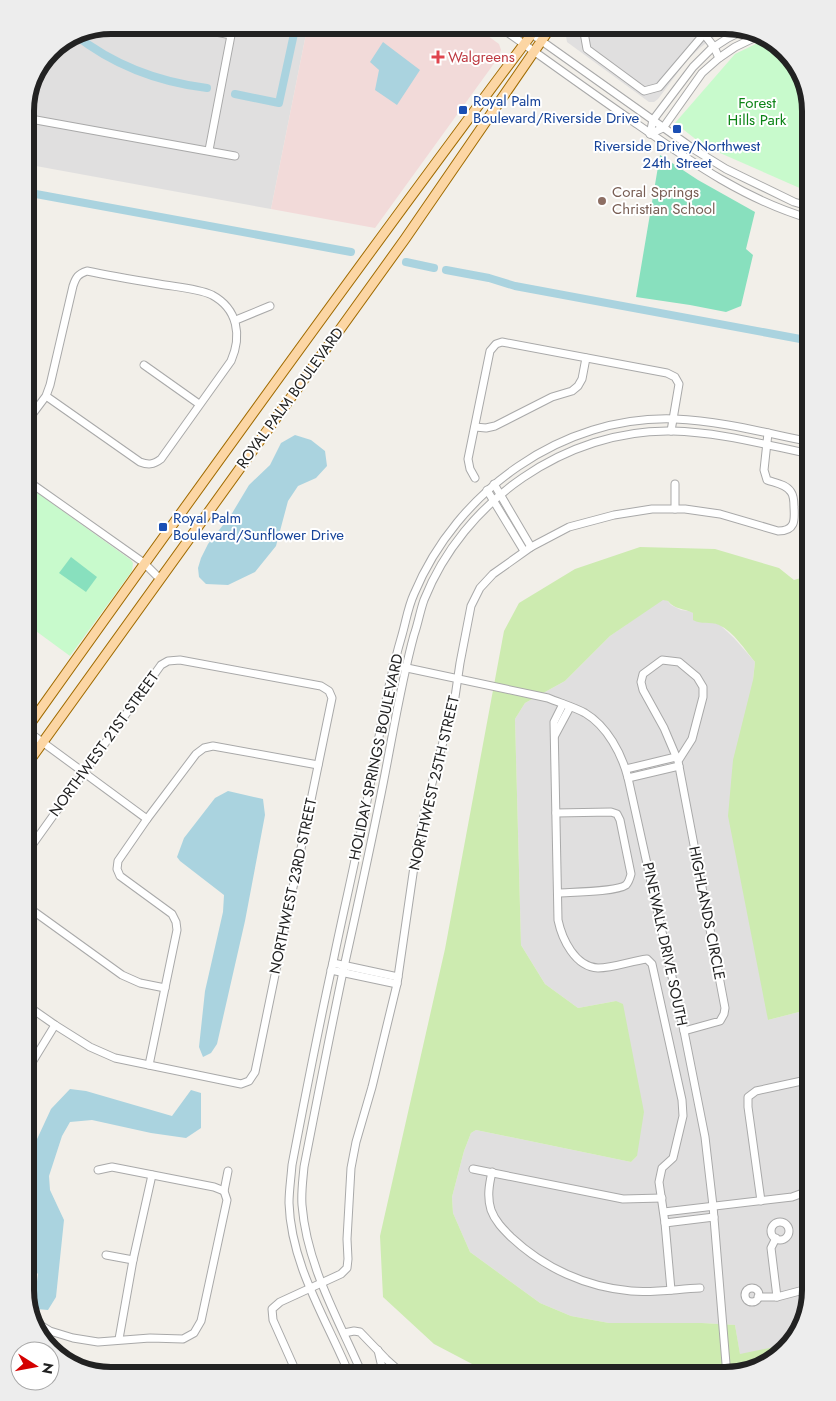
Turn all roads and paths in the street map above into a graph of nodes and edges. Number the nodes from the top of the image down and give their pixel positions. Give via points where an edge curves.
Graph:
1 (232, 34) edge
2 (509, 34) edge
3 (533, 34) edge
4 (537, 34) edge
5 (546, 34) edge
6 (584, 34) edge
7 (704, 34) joint
8 (735, 34) edge
9 (752, 39) edge
10 (541, 41) junction
11 (524, 45) junction
12 (714, 47) junction
13 (534, 52) junction
14 (719, 58) junction
15 (34, 120) edge
16 (653, 120) junction
17 (663, 128) junction
18 (650, 134) junction
19 (209, 150) junction
20 (235, 156) dead end
21 (802, 204) edge
22 (802, 216) edge
23 (270, 306) dead end
24 (236, 320) junction
25 (586, 358) junction
26 (144, 365) dead end
27 (46, 396) junction
28 (199, 404) junction
29 (34, 412) edge
30 (673, 419) junction
31 (475, 427) junction
32 (671, 431) junction
33 (768, 433) junction
34 (802, 440) edge
35 (767, 446) junction
36 (802, 452) edge
37 (476, 478) dead end
38 (494, 484) junction
39 (675, 484) dead end
40 (34, 485) edge
41 (487, 490) junction
42 (500, 494) junction
43 (493, 500) junction
44 (675, 509) junction
45 (528, 549) junction
46 (144, 564) junction
47 (160, 579) junction
48 (393, 665) junction
49 (405, 668) junction
50 (458, 679) junction
51 (329, 691) joint
52 (566, 705) junction
53 (34, 719) edge
54 (34, 736) edge
55 (43, 742) junction
56 (34, 754) edge
57 (678, 761) junction
58 (318, 765) junction
59 (626, 769) junction
60 (83, 772) junction
61 (628, 778) junction
62 (556, 813) junction
63 (147, 819) junction
64 (34, 842) edge
65 (558, 893) junction
66 (34, 912) edge
67 (332, 967) junction
68 (344, 969) junction
69 (398, 981) junction
70 (165, 988) junction
71 (34, 1010) edge
72 (55, 1025) junction
73 (684, 1031) junction
74 (34, 1059) edge
75 (149, 1065) junction
76 (802, 1081) edge
77 (473, 1168) dead end
78 (98, 1170) dead end
79 (228, 1171) dead end
80 (492, 1172) junction
81 (152, 1175) junction
82 (224, 1191) junction
83 (802, 1193) edge
84 (662, 1198) junction
85 (761, 1201) junction
86 (713, 1206) junction
87 (664, 1212) junction
88 (714, 1217) junction
89 (665, 1223) junction
90 (776, 1238) dead end
91 (106, 1255) dead end
92 (133, 1260) junction
93 (320, 1283) junction
94 (700, 1288) dead end
95 (309, 1289) junction
96 (671, 1290) junction
97 (802, 1290) edge
98 (777, 1297) junction
99 (758, 1298) dead end
100 (44, 1327) edge
101 (344, 1333) junction
102 (119, 1339) junction
103 (378, 1350) junction
104 (292, 1367) edge
105 (346, 1367) edge
106 (359, 1367) edge
107 (381, 1367) edge
108 (396, 1367) edge
109 (726, 1367) edge

1 - 19 street
2 - 11 street
3 - 11 main road, ROYAL PALM BOULEVARD
4 - 10 street
5 - 10 main road, ROYAL PALM BOULEVARD
6 - 7 street via 587,49 644,91 659,87
7 - 12 street
8 - 12 street
9 - 14 street
10 - 13 main road, ROYAL PALM BOULEVARD
10 - 16 street
11 - 13 street
11 - 46 main road, ROYAL PALM BOULEVARD
12 - 14 street
12 - 16 street via 693,67
13 - 18 street
13 - 47 main road, ROYAL PALM BOULEVARD
14 - 17 street via 702,73
15 - 19 street
16 - 17 street
16 - 18 street
17 - 18 street
17 - 21 street via 726,169
18 - 22 street via 721,181 749,196
19 - 20 street
23 - 24 street
24 - 27 street via 230,310 211,295 87,271 80,273 73,286 54,374
24 - 28 street via 237,338 233,355
25 - 30 street via 675,376 679,384
25 - 31 street via 582,379 572,391 552,397 495,426
25 - 31 street via 502,342 496,344 490,351
26 - 28 street
27 - 28 street via 140,462 151,465 161,459
27 - 29 street
30 - 32 street
30 - 33 street, HOLIDAY SPRINGS BOULEVARD
30 - 38 street, HOLIDAY SPRINGS BOULEVARD via 636,420 578,434 530,459
31 - 37 street via 468,459
32 - 35 street, HOLIDAY SPRINGS BOULEVARD via 700,433
32 - 42 street, HOLIDAY SPRINGS BOULEVARD via 609,437 582,446 537,469
33 - 34 street, HOLIDAY SPRINGS BOULEVARD
33 - 35 street
35 - 36 street, HOLIDAY SPRINGS BOULEVARD
35 - 44 street, NORTHWEST 25TH STREET via 764,470 767,480 785,486 794,500 795,520 791,528 778,531 720,514
38 - 41 street, HOLIDAY SPRINGS BOULEVARD
38 - 42 street
39 - 44 street
40 - 46 street
41 - 43 street
41 - 48 street, HOLIDAY SPRINGS BOULEVARD via 452,527 431,559 413,595
42 - 43 street, HOLIDAY SPRINGS BOULEVARD
42 - 45 street
43 - 45 street
43 - 49 street, HOLIDAY SPRINGS BOULEVARD via 462,535 442,565 424,600
44 - 45 street, NORTHWEST 25TH STREET via 614,515 569,528
45 - 50 street, NORTHWEST 25TH STREET via 493,574 480,588 471,606
46 - 47 street
46 - 53 main road, ROYAL PALM BOULEVARD
47 - 55 main road, ROYAL PALM BOULEVARD
48 - 49 street, PINEWALK DRIVE SOUTH
48 - 67 street, HOLIDAY SPRINGS BOULEVARD
49 - 50 street, PINEWALK DRIVE SOUTH
49 - 68 street, HOLIDAY SPRINGS BOULEVARD
50 - 52 street, PINEWALK DRIVE SOUTH via 548,698
50 - 69 street, NORTHWEST 25TH STREET via 417,846
51 - 58 street, NORTHWEST 23RD STREET via 332,698
51 - 60 street, NORTHWEST 21ST STREET via 321,686 218,666 168,661 161,665
52 - 59 street, PINEWALK DRIVE SOUTH via 601,726
52 - 62 street, PINEWALK DRIVE SOUTH via 554,722
54 - 55 street
55 - 56 main road, ROYAL PALM BOULEVARD
55 - 60 street
57 - 57 street, HIGHLANDS CIRCLE via 640,682 643,674 662,660 679,662 697,677 703,687 692,739
57 - 59 street
57 - 61 street
57 - 73 street, HIGHLANDS CIRCLE via 724,1008 720,1021
58 - 63 street via 213,746 204,748
58 - 75 street, NORTHWEST 23RD STREET via 255,1072 250,1081 240,1084
59 - 61 street, PINEWALK DRIVE SOUTH
60 - 63 street
60 - 64 street, NORTHWEST 21ST STREET
61 - 73 street, PINEWALK DRIVE SOUTH
62 - 65 street, PINEWALK DRIVE SOUTH
62 - 65 street, PINEWALK DRIVE SOUTH via 617,814 631,874 624,886
63 - 70 street via 118,861 117,869 120,876 172,914 176,922
65 - 84 street, PINEWALK DRIVE SOUTH via 560,930 567,946 579,959 594,968 647,959 652,964 683,1116 673,1158 662,1168 659,1182
66 - 70 street via 122,975
67 - 68 street
67 - 95 street, HOLIDAY SPRINGS BOULEVARD via 292,1165 289,1203 294,1238
68 - 69 street
68 - 93 street, HOLIDAY SPRINGS BOULEVARD via 304,1167 302,1203 306,1235
69 - 93 street, NORTHWEST 25TH STREET via 356,1142 346,1239 347,1268
70 - 75 street
71 - 72 street
72 - 74 street
72 - 75 street via 115,1058
73 - 86 street, PINEWALK DRIVE SOUTH via 705,1137
76 - 85 street via 756,1091 748,1097
77 - 80 street
78 - 81 street via 112,1167
79 - 82 street
80 - 84 street via 623,1199
80 - 96 street via 488,1196 496,1219 518,1244 542,1262 562,1273 608,1287 643,1292
81 - 82 street
81 - 92 street
82 - 102 street via 227,1200 201,1321 194,1333 183,1338
83 - 85 street
84 - 87 street, PINEWALK DRIVE SOUTH
85 - 86 street
86 - 87 street
86 - 88 street, PINEWALK DRIVE SOUTH
87 - 89 street, PINEWALK DRIVE SOUTH
88 - 89 street
88 - 109 street, PINEWALK DRIVE SOUTH
89 - 96 street, PINEWALK DRIVE SOUTH
90 - 98 street via 771,1248
91 - 92 street
92 - 102 street
93 - 95 street, NORTHWEST 25TH STREET
93 - 101 street, HOLIDAY SPRINGS BOULEVARD
94 - 96 street
95 - 104 street, NORTHWEST 25TH STREET via 272,1308 273,1320
95 - 105 street, HOLIDAY SPRINGS BOULEVARD
97 - 98 street
98 - 99 street
100 - 102 street via 73,1338 98,1342
101 - 103 street via 360,1332
101 - 106 street, HOLIDAY SPRINGS BOULEVARD
103 - 107 street
103 - 108 street

